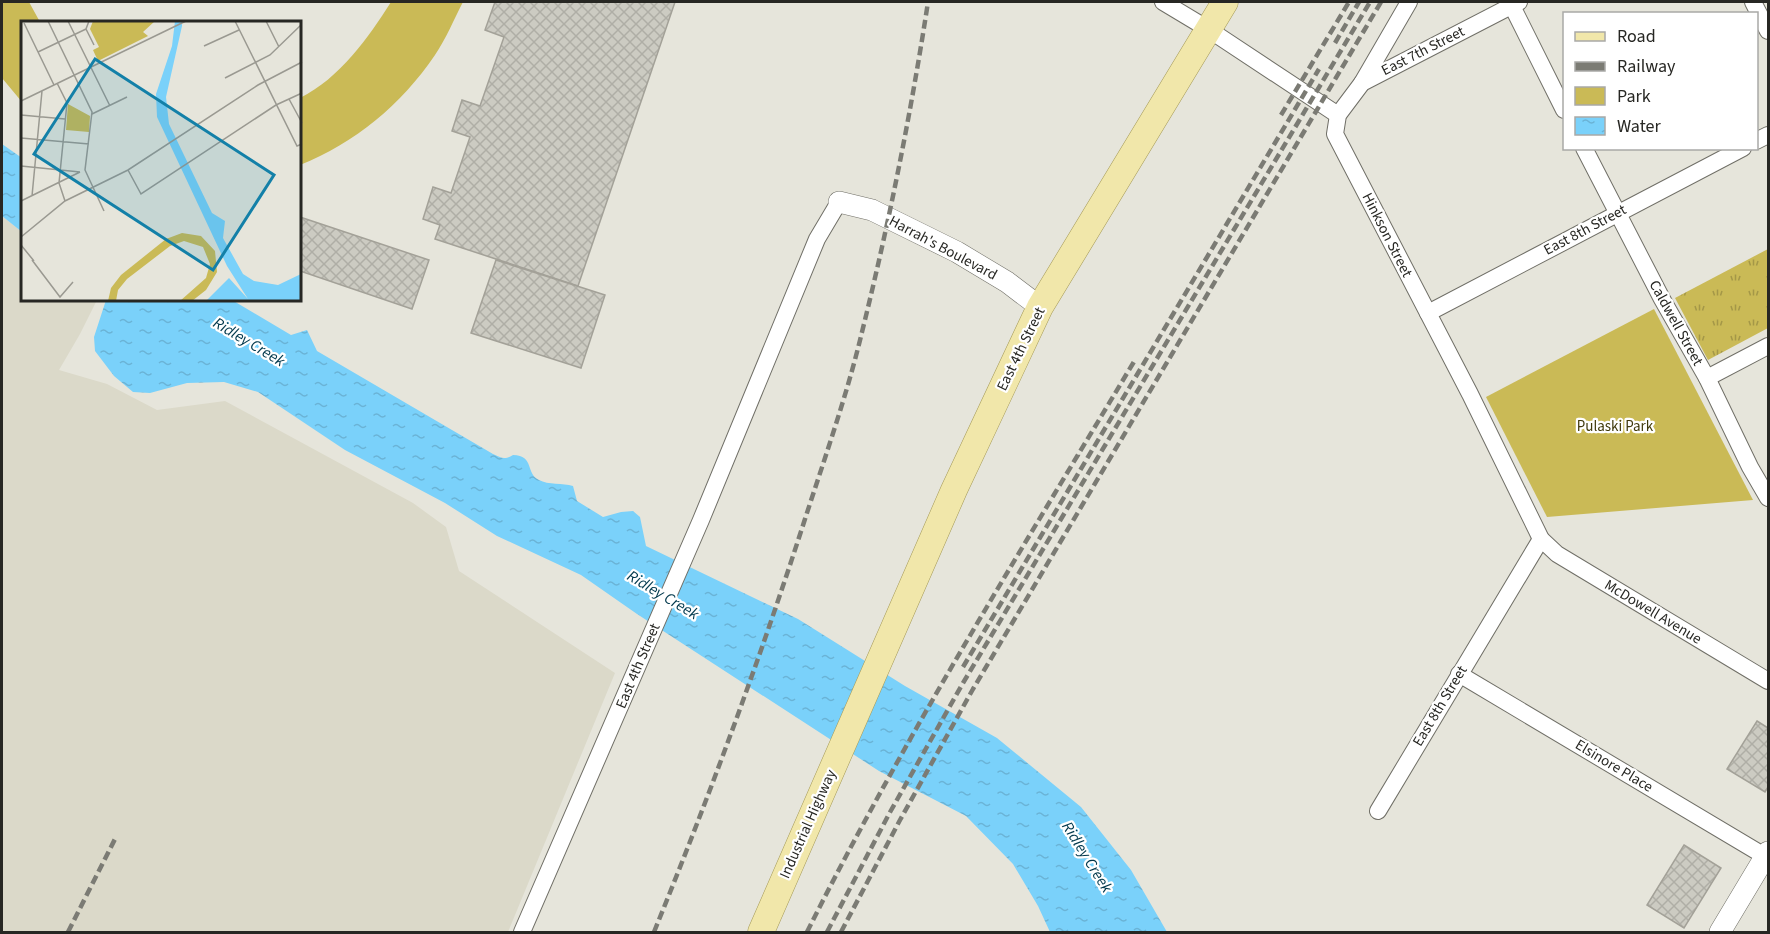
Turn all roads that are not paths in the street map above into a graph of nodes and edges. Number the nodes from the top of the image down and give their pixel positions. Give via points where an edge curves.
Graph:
1 (1162, 2) edge
2 (1225, 2) edge
3 (1409, 2) edge
4 (1753, 2) edge
5 (1513, 3) edge
6 (1208, 28) junction
7 (1768, 31) edge
8 (1362, 83) junction
9 (1563, 108) edge
10 (1338, 115) junction
11 (1585, 150) edge
12 (1739, 150) edge
13 (839, 202) joint
14 (1617, 213) junction
15 (1041, 307) junction
16 (1428, 313) junction
17 (1768, 346) edge
18 (1707, 378) junction
19 (1768, 498) edge
20 (1541, 539) junction
21 (1459, 674) junction
22 (1768, 681) edge
23 (856, 716) joint
24 (1378, 811) dead end
25 (1768, 855) edge
26 (522, 933) edge
27 (761, 933) edge
28 (1720, 933) edge

1 - 6 street
2 - 6 main road, East 4th Street
3 - 8 street
4 - 7 street
5 - 8 street, East 7th Street
5 - 9 street
6 - 10 street
6 - 15 main road, East 4th Street
8 - 10 street, East 7th Street
10 - 16 street, Hinkson Street via 1335,134
11 - 14 street, Caldwell Street
12 - 14 street, East 8th Street
13 - 15 street, Harrah's Boulevard via 872,210 957,252
13 - 26 street, East 4th Street via 817,239 639,666
14 - 16 street, East 8th Street
14 - 18 street, Caldwell Street
15 - 23 main road, East 4th Street via 954,490
16 - 20 street, Hinkson Street
17 - 18 street
18 - 19 street, Caldwell Street
20 - 21 street, East 8th Street
20 - 22 street, McDowell Avenue via 1557,554
21 - 24 street, East 8th Street
21 - 25 street, Elsinore Place
23 - 27 main road, Industrial Highway
25 - 28 street

